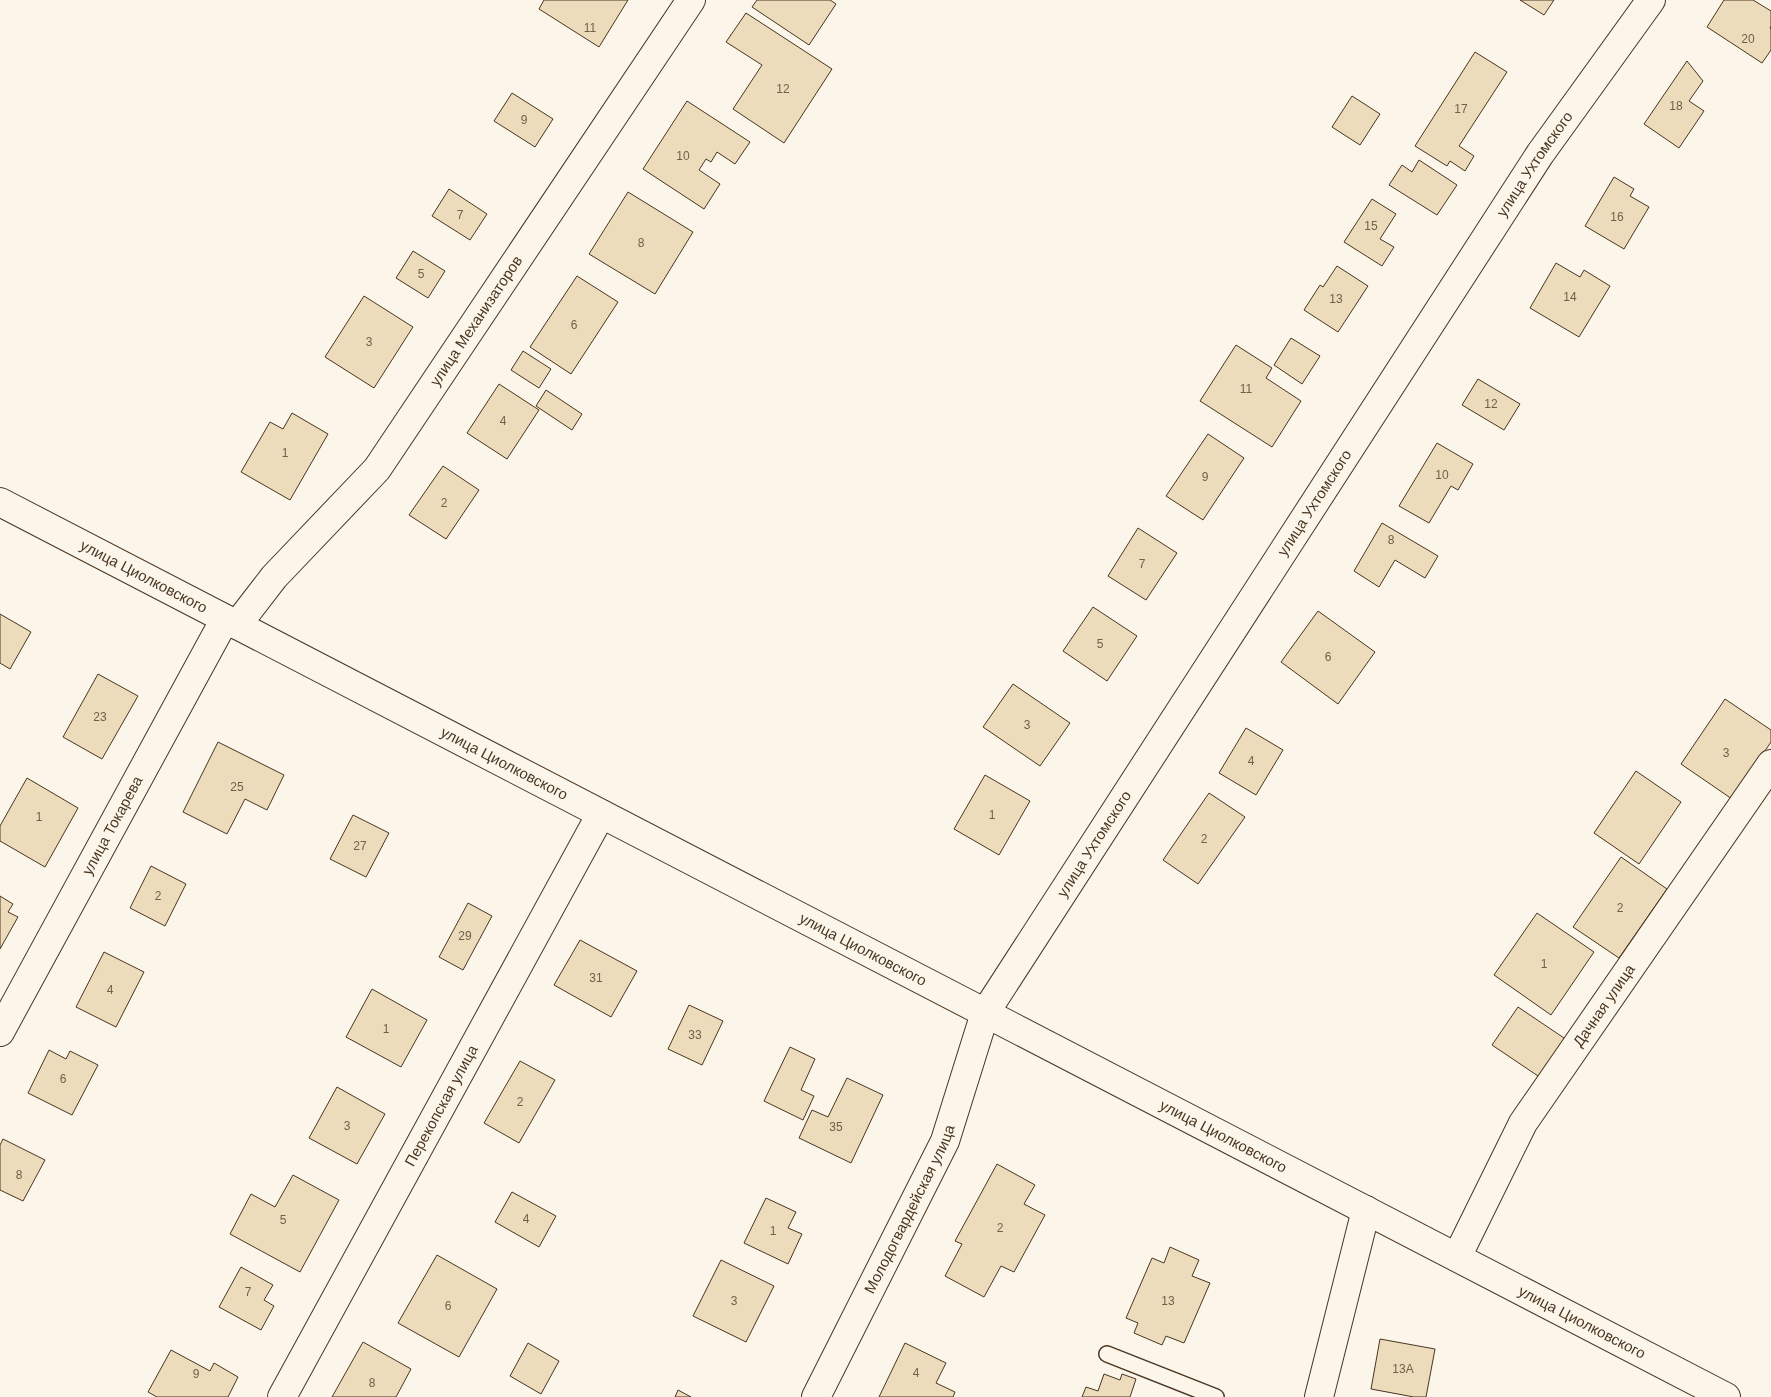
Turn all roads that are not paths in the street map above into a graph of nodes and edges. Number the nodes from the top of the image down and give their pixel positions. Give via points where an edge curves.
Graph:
1 (691, 0) edge
2 (1651, 0) edge
3 (0, 502) edge
4 (231, 622) junction
5 (1771, 764) edge
6 (601, 814) junction
7 (985, 1013) junction
8 (0, 1032) edge
9 (1366, 1210) junction
10 (1457, 1257) junction
11 (1107, 1354) dead end
12 (282, 1397) edge
13 (816, 1397) edge
14 (1216, 1397) edge
15 (1319, 1397) edge
16 (1726, 1397) edge

1 - 4 street, улица Механизаторов via 377,469
2 - 7 street, улица Ухтомского via 1540,154
3 - 4 street, улица Циолковского
4 - 6 street, улица Циолковского
4 - 8 street, улица Токарева
5 - 10 street, Дачная улица via 1523,1123
6 - 7 street, улица Циолковского
6 - 12 street, Перекопская улица
7 - 9 street, улица Циолковского
7 - 13 street, Молодогвардейская улица via 944,1141
9 - 10 street, улица Циолковского
9 - 15 street
10 - 16 street, улица Циолковского
11 - 14 lane

